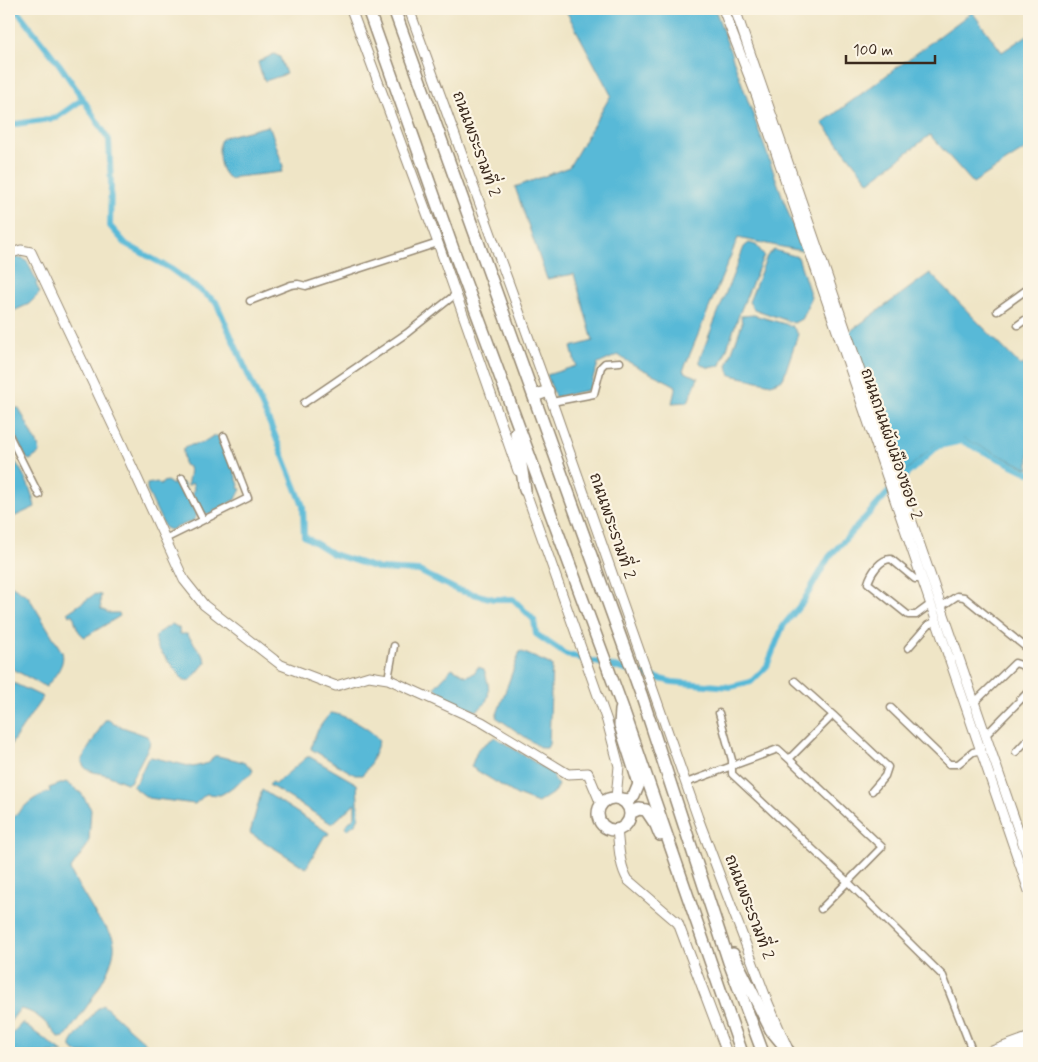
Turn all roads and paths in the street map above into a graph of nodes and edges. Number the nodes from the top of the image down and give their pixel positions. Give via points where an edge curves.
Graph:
1 (351, 9) edge
2 (368, 9) edge
3 (394, 9) edge
4 (409, 9) edge
5 (722, 9) edge
6 (735, 9) edge
7 (749, 65) junction
8 (438, 243) junction
9 (9, 254) edge
10 (1029, 288) edge
11 (456, 294) junction
12 (250, 301) dead end
13 (997, 311) dead end
14 (1029, 316) edge
15 (1018, 325) dead end
16 (620, 362) dead end
17 (534, 396) junction
18 (550, 396) junction
19 (304, 403) dead end
20 (511, 404) junction
21 (9, 435) edge
22 (224, 436) dead end
23 (182, 478) dead end
24 (525, 490) junction
25 (39, 495) dead end
26 (899, 499) junction
27 (203, 520) junction
28 (165, 539) junction
29 (922, 579) junction
30 (931, 604) junction
31 (942, 606) junction
32 (937, 621) junction
33 (394, 646) dead end
34 (908, 648) dead end
35 (1029, 650) edge
36 (1029, 672) edge
37 (388, 679) junction
38 (795, 681) dead end
39 (1029, 691) edge
40 (975, 702) junction
41 (622, 706) junction
42 (891, 708) dead end
43 (719, 713) dead end
44 (833, 715) junction
45 (986, 735) junction
46 (1029, 738) edge
47 (981, 750) junction
48 (1016, 752) dead end
49 (789, 759) junction
50 (731, 767) junction
51 (686, 784) junction
52 (872, 791) dead end
53 (618, 798) junction
54 (601, 804) junction
55 (630, 813) junction
56 (617, 829) junction
57 (1029, 861) edge
58 (848, 882) junction
59 (1029, 891) edge
60 (691, 903) junction
61 (821, 909) dead end
62 (714, 916) junction
63 (729, 962) junction
64 (713, 968) junction
65 (1029, 1038) edge
66 (1029, 1047) edge
67 (726, 1053) edge
68 (740, 1053) edge
69 (763, 1053) edge
70 (772, 1053) edge
71 (789, 1053) edge
72 (973, 1053) edge
73 (988, 1053) edge
74 (1012, 1053) edge

1 - 8 street
2 - 20 highway
3 - 17 highway, ถนนพระรามที่ 2
4 - 18 street, ถนนพระรามที่ 2
5 - 7 street, ถนนถนนผังเมืองซอย 2
6 - 7 street, ถนนถนนผังเมืองซอย 2
7 - 26 street, ถนนถนนผังเมืองซอย 2
8 - 11 street
8 - 12 street via 306,286 291,285
9 - 28 street via 21,250 31,252
10 - 13 street
11 - 19 street via 408,333
11 - 24 street
14 - 15 street
16 - 18 street via 605,363 601,367 594,394
17 - 18 highway
17 - 62 highway, ถนนพระรามที่ 2 via 641,694
18 - 51 street, ถนนพระรามที่ 2
20 - 24 highway
20 - 41 highway
21 - 25 street
22 - 27 street via 248,498
23 - 27 street
24 - 53 street via 607,721 619,766
26 - 29 street, ถนนถนนผังเมืองซอย 2
26 - 31 street, ถนนถนนผังเมืองซอย 2
27 - 28 street
28 - 37 street via 184,580 204,605 281,665 336,686 369,676
29 - 30 street, ถนนถนนผังเมืองซอย 2
29 - 30 street via 915,580 888,559 870,576 868,583 908,615 916,615
30 - 32 street, ถนนถนนผังเมืองซอย 2
31 - 35 street via 957,596 964,597
31 - 40 street, ถนนถนนผังเมืองซอย 2
32 - 34 street via 928,625
32 - 47 street, ถนนถนนผังเมืองซอย 2
33 - 37 street
36 - 40 street via 1014,663
37 - 54 street via 482,722 568,774 588,773
38 - 44 street
39 - 45 street
40 - 45 street, ถนนถนนผังเมืองซอย 2
41 - 53 highway via 620,725 639,784 629,800
41 - 60 highway
42 - 47 street via 949,764 958,764
43 - 50 street
44 - 49 street
44 - 52 street via 888,767
45 - 57 street, ถนนถนนผังเมืองซอย 2
46 - 48 street
47 - 59 street, ถนนถนนผังเมืองซอย 2
49 - 50 street via 778,749
49 - 58 street via 882,847
50 - 51 street
50 - 58 street via 732,774 741,784
51 - 71 street, ถนนพระรามที่ 2
53 - 54 highway via 610,798
53 - 55 highway via 626,803
54 - 56 highway via 599,820 606,828
55 - 56 highway via 626,823
55 - 60 highway via 646,810
56 - 67 street via 620,855 628,880 678,923
58 - 61 street
58 - 72 street via 943,976
60 - 64 highway
62 - 63 highway, ถนนพระรามที่ 2
62 - 71 highway via 771,1030
63 - 64 highway
63 - 69 highway, ถนนพระรามที่ 2
63 - 70 highway
64 - 68 highway
65 - 73 main road
66 - 74 highway

